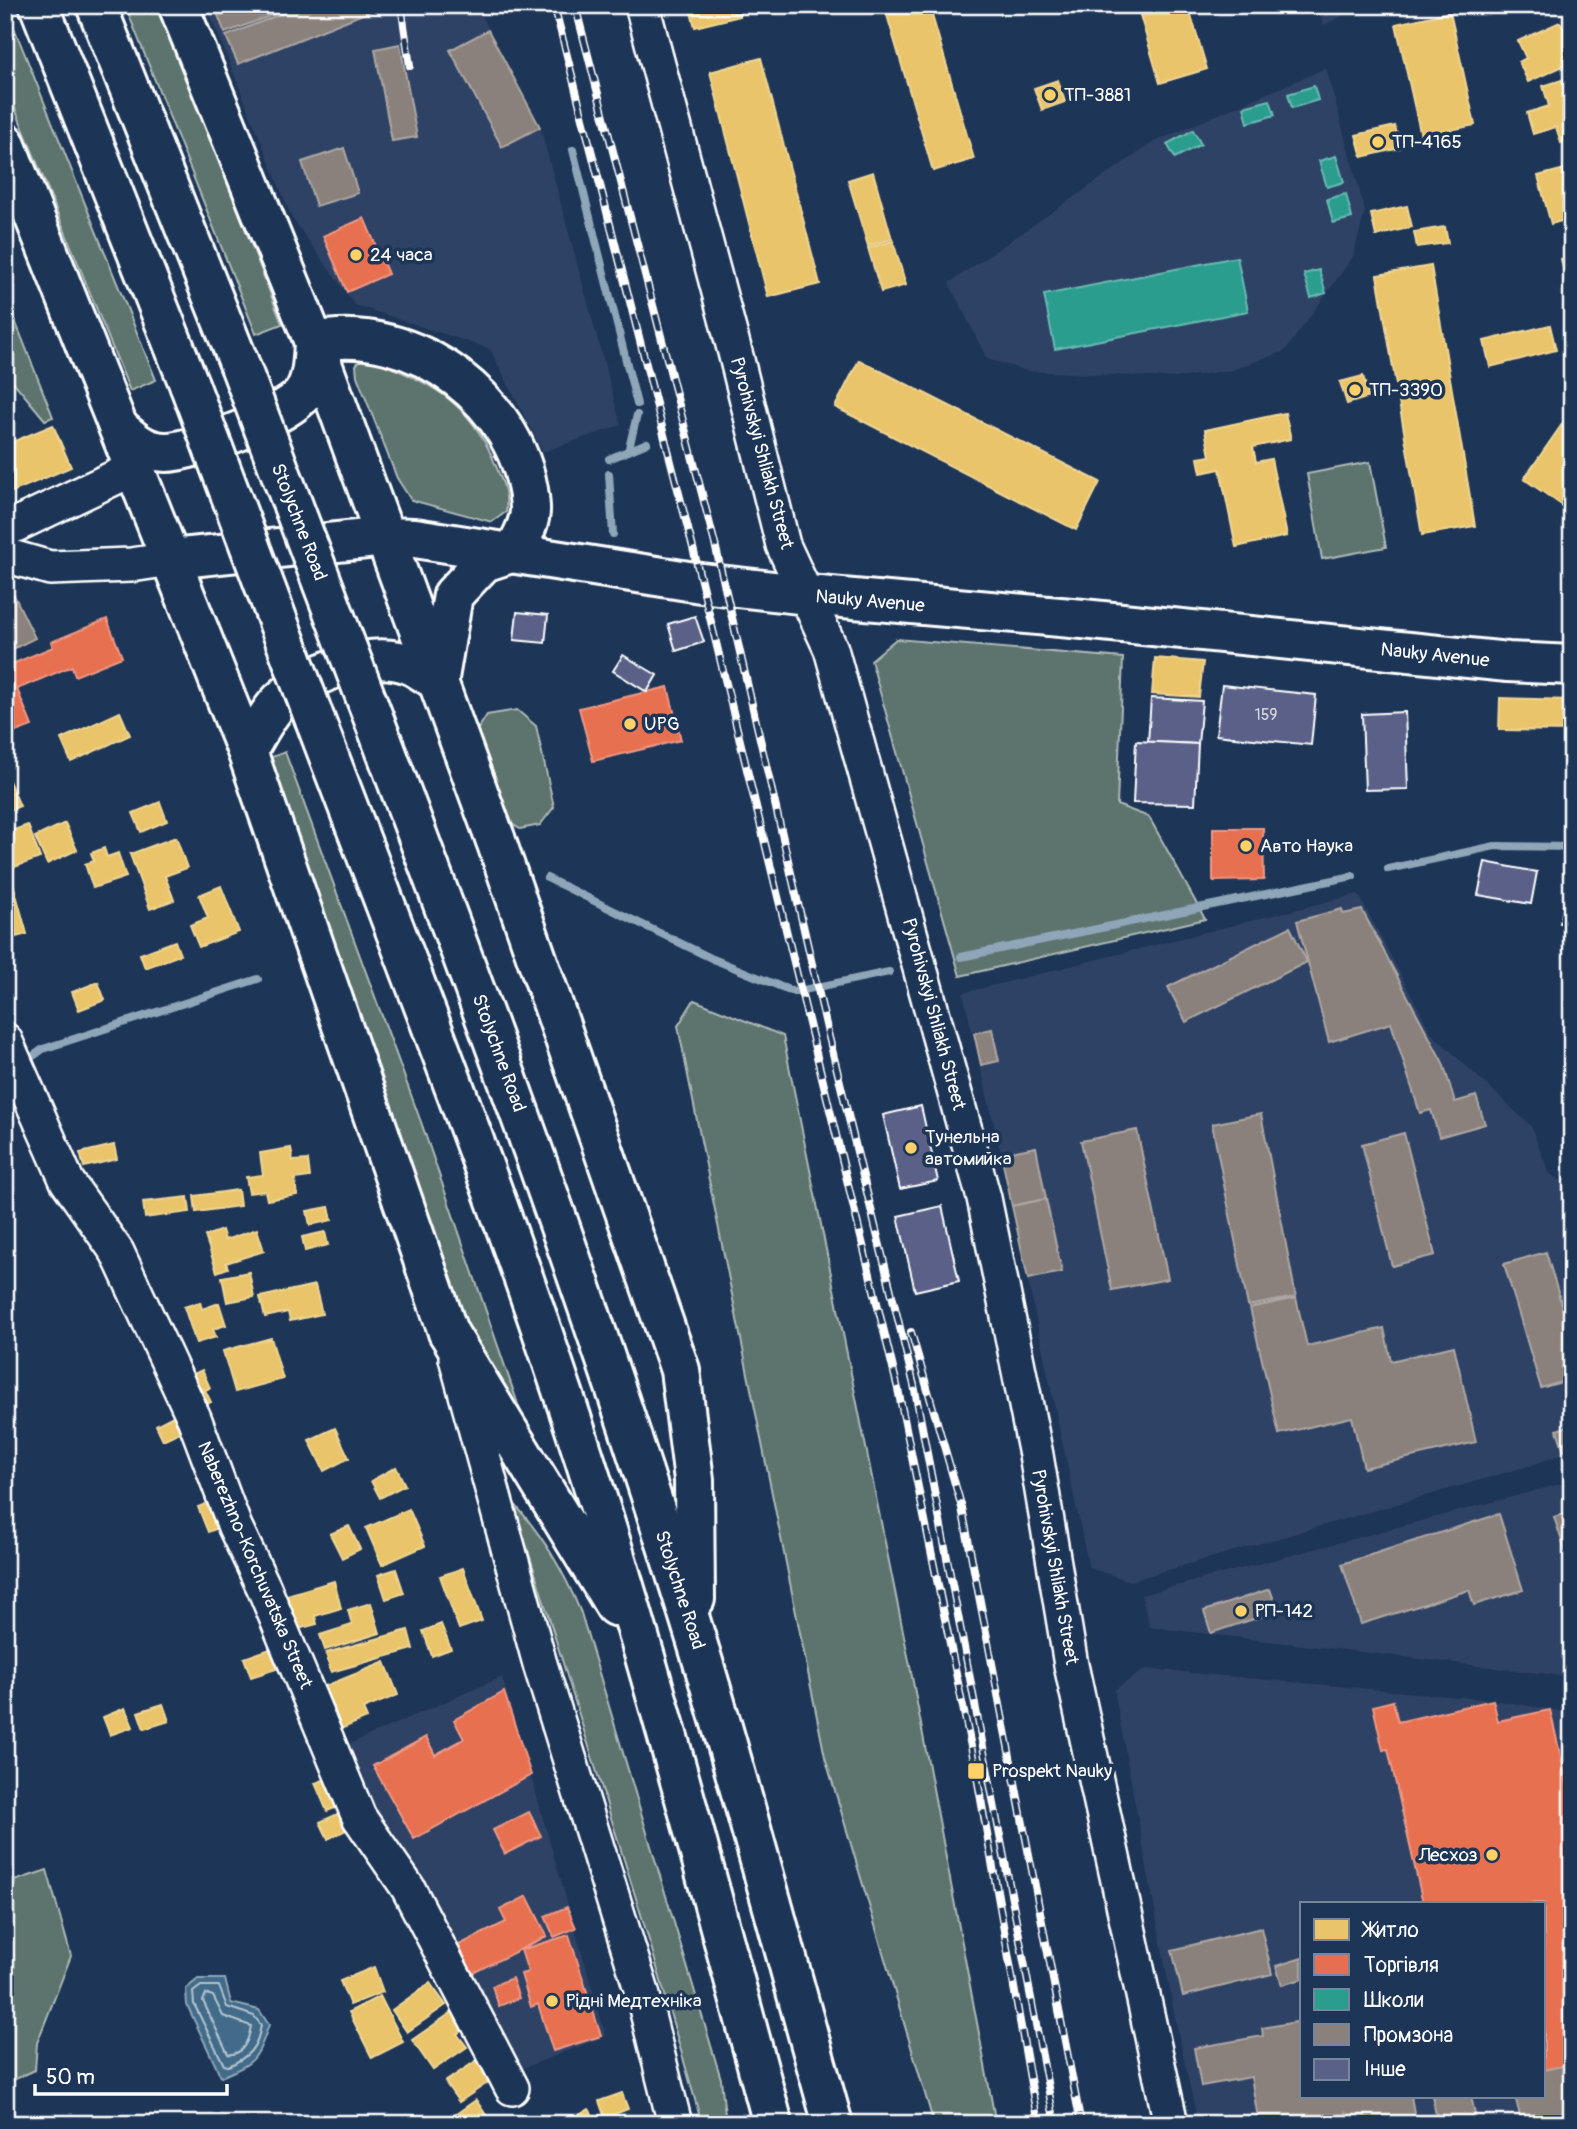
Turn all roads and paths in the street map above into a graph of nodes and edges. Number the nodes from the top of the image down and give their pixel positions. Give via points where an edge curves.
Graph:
1 (39, 5) edge
2 (96, 5) edge
3 (178, 5) edge
4 (642, 5) edge
5 (5, 143) edge
6 (314, 342) junction
7 (120, 428) junction
8 (135, 468) junction
9 (5, 530) edge
10 (386, 537) junction
11 (514, 552) junction
12 (5, 555) edge
13 (171, 559) junction
14 (808, 596) junction
15 (1572, 666) edge
16 (439, 682) junction
17 (247, 751) junction
18 (13, 1059) edge
19 (449, 1332) junction
20 (696, 1640) junction
21 (646, 1657) junction
22 (512, 2088) dead end
23 (675, 2124) edge
24 (773, 2124) edge
25 (833, 2124) edge
26 (1171, 2124) edge

1 - 21 main road, bridge via 189,384 456,1091 564,1396
2 - 20 main road, Stolychne Road, bridge via 239,363 508,1073
3 - 6 main road
4 - 14 street, Pyrohivskyi Shliakh Street via 783,545
5 - 7 main road
6 - 7 main road via 313,369 303,394 282,413 186,450 142,448
6 - 10 main road
6 - 11 main road via 341,336 407,348 476,394 501,422 520,459 530,508
7 - 8 main road
8 - 9 street
8 - 13 main road
10 - 11 main road, Nauky Avenue
10 - 13 main road, Nauky Avenue
10 - 16 main road
11 - 14 main road, Nauky Avenue
11 - 16 main road via 484,562 453,595
12 - 13 street via 50,568
13 - 17 main road
14 - 15 main road, Nauky Avenue
14 - 26 street, Pyrohivskyi Shliakh Street via 834,657 984,1198 1036,1455 1071,1665
16 - 17 main road via 410,664 386,660 315,674 279,702
16 - 20 main road via 680,1370 694,1480
17 - 19 main road
18 - 22 street, Naberezhno-Korchuvatska Street via 67,1181 117,1252 189,1406 235,1527 359,1816 408,1888
19 - 21 main road
19 - 23 street via 540,1664 642,1992
20 - 25 main road, Stolychne Road
21 - 24 main road

